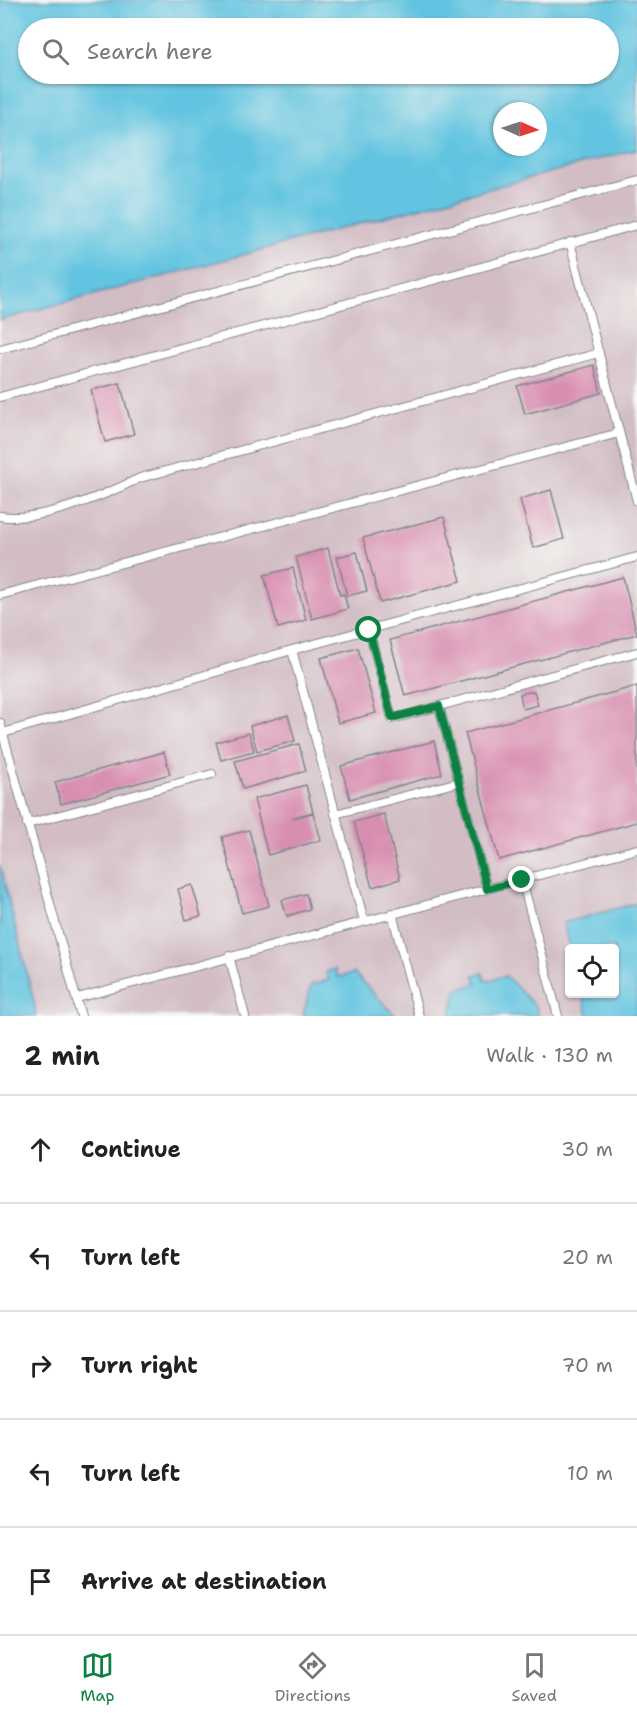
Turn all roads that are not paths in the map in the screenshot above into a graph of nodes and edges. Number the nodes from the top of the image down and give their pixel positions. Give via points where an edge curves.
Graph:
1 (637, 180) edge
2 (637, 225) edge
3 (570, 242) junction
4 (0, 349) edge
5 (599, 353) junction
6 (0, 397) edge
7 (619, 433) junction
8 (637, 501) edge
9 (0, 516) edge
10 (637, 557) edge
11 (0, 596) edge
12 (369, 630) junction
13 (292, 650) junction
14 (637, 652) edge
15 (439, 706) junction
16 (0, 723) edge
17 (3, 733) junction
18 (212, 774) dead end
19 (459, 782) junction
20 (335, 814) junction
21 (27, 824) junction
22 (637, 849) edge
23 (522, 880) junction
24 (487, 889) junction
25 (392, 913) junction
26 (364, 921) junction
27 (229, 956) junction
28 (76, 998) junction
29 (81, 1016) edge
30 (245, 1016) edge
31 (419, 1016) edge
32 (558, 1016) edge

1 - 4 lane
2 - 3 lane
3 - 5 lane
3 - 6 lane
5 - 7 lane
5 - 9 lane via 140,478 105,496 26,516
7 - 8 lane
7 - 11 lane
10 - 12 lane
12 - 13 lane
12 - 15 lane via 392,718
13 - 17 lane
13 - 20 lane
14 - 15 lane
15 - 19 lane
16 - 17 lane
17 - 21 lane
18 - 21 lane
19 - 20 lane
19 - 24 lane
20 - 26 lane
21 - 28 lane
22 - 23 lane
23 - 24 lane
23 - 32 lane
24 - 25 lane
25 - 26 lane
25 - 31 lane
26 - 27 lane
27 - 28 lane
27 - 30 lane
28 - 29 lane

